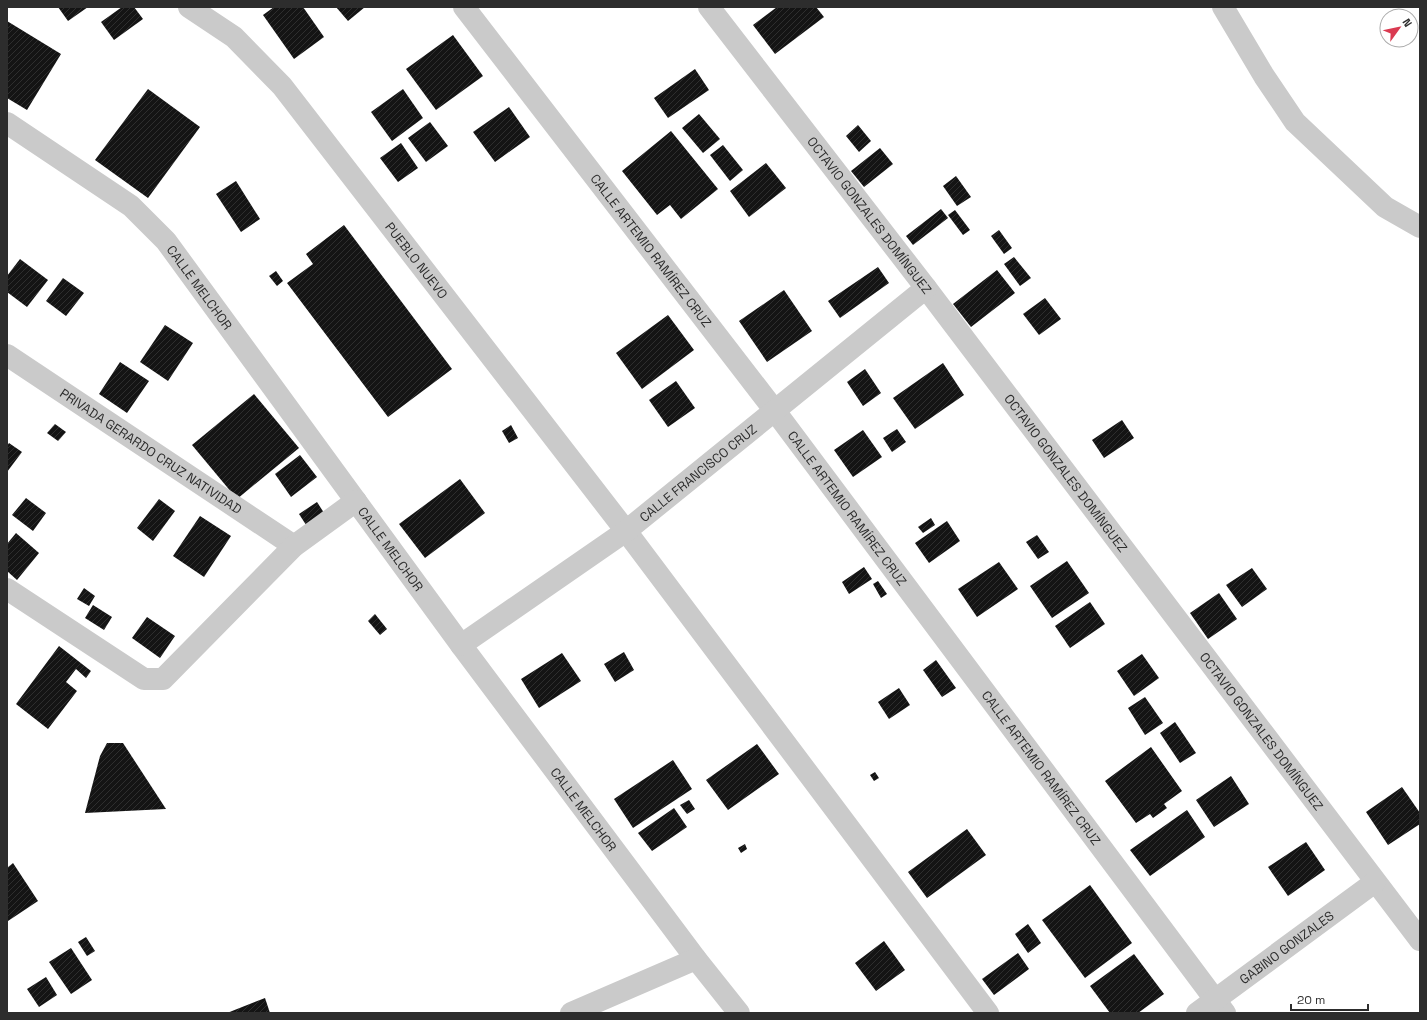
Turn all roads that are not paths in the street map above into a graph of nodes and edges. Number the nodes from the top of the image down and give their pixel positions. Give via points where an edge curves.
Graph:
1 (189, 7) edge
2 (464, 7) edge
3 (709, 7) edge
4 (1223, 7) edge
5 (7, 122) edge
6 (1420, 227) edge
7 (926, 288) junction
8 (7, 355) edge
9 (774, 411) junction
10 (356, 501) junction
11 (626, 531) junction
12 (294, 546) junction
13 (7, 589) edge
14 (460, 645) junction
15 (1375, 882) junction
16 (1420, 940) edge
17 (696, 959) junction
18 (1220, 1007) edge
19 (571, 1013) edge
20 (738, 1013) edge
21 (988, 1013) edge
22 (1197, 1013) edge

1 - 11 street, PUEBLO NUEVO via 234,37 282,86
2 - 9 street, CALLE ARTEMIO RAMÍREZ CRUZ
3 - 7 street, OCTAVIO GONZALES DOMÍNGUEZ
4 - 6 street via 1295,122 1385,207
5 - 10 street, CALLE MELCHOR via 131,206 166,241
7 - 9 street, CALLE FRANCISCO CRUZ
7 - 15 street, OCTAVIO GONZALES DOMÍNGUEZ
8 - 12 street, PRIVADA GERARDO CRUZ NATIVIDAD
9 - 11 street, CALLE FRANCISCO CRUZ
9 - 18 street, CALLE ARTEMIO RAMÍREZ CRUZ
10 - 12 street
10 - 14 street, CALLE MELCHOR
11 - 14 street, CALLE FRANCISCO CRUZ
11 - 21 street, PUEBLO NUEVO
12 - 13 street via 163,679 144,678
14 - 17 street, CALLE MELCHOR
15 - 16 street, OCTAVIO GONZALES DOMÍNGUEZ
15 - 18 street, GABINO GONZALES
17 - 19 street
17 - 20 street, CALLE MELCHOR
18 - 22 street, GABINO GONZALES

